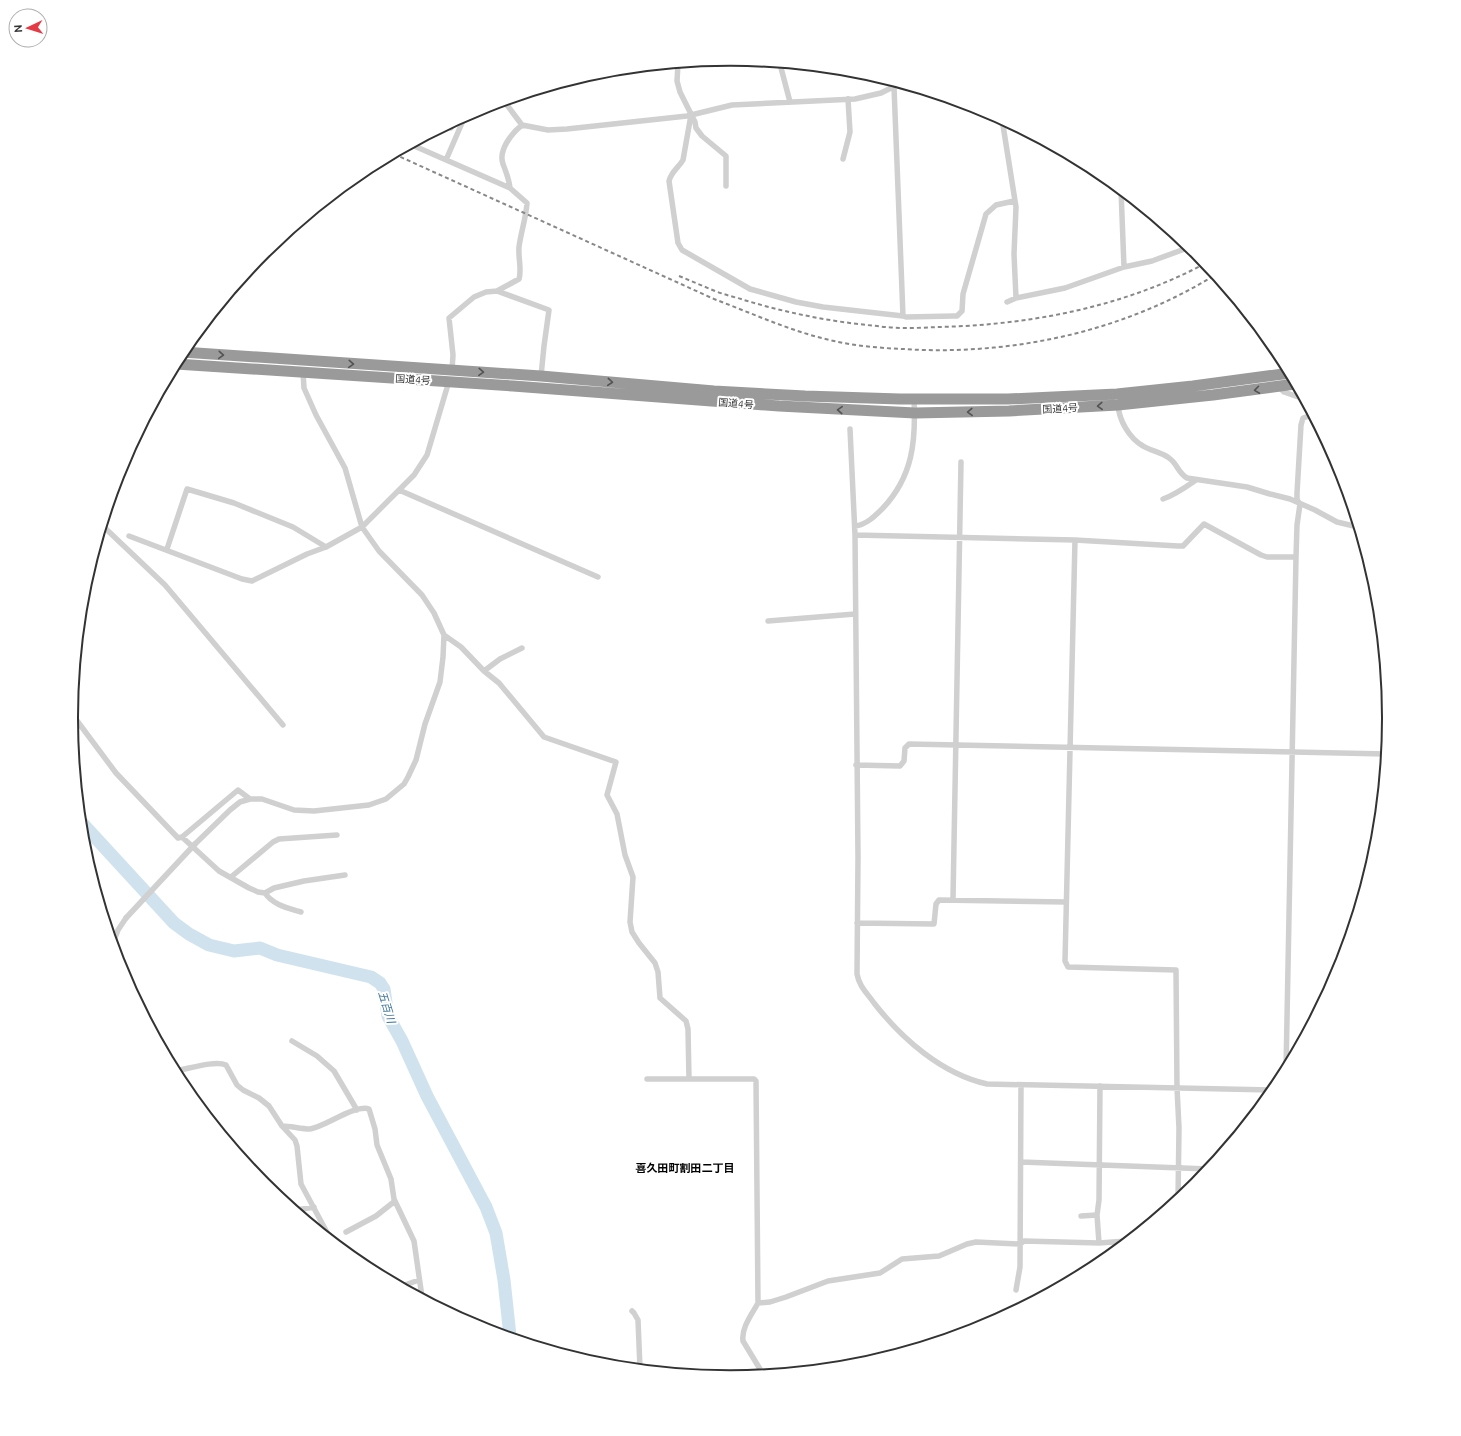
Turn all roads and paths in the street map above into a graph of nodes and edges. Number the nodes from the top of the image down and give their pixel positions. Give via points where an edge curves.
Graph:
1 (678, 68) edge
2 (781, 68) edge
3 (893, 87) edge
4 (897, 88) edge
5 (848, 99) junction
6 (790, 102) junction
7 (507, 106) edge
8 (691, 115) junction
9 (461, 125) edge
10 (522, 125) junction
11 (1003, 126) edge
12 (453, 128) edge
13 (458, 132) junction
14 (416, 147) edge
15 (843, 159) dead end
16 (446, 160) junction
17 (726, 186) dead end
18 (510, 188) junction
19 (1121, 197) edge
20 (1014, 201) junction
21 (1184, 249) edge
22 (1124, 267) junction
23 (497, 291) junction
24 (1016, 298) junction
25 (1007, 302) dead end
26 (903, 316) junction
27 (190, 353) edge
28 (183, 364) edge
29 (452, 371) junction
30 (303, 372) junction
31 (1284, 374) edge
32 (541, 376) junction
33 (449, 382) junction
34 (1290, 385) edge
35 (1278, 386) junction
36 (1297, 397) edge
37 (914, 399) junction
38 (1118, 405) junction
39 (915, 413) junction
40 (1308, 416) edge
41 (850, 429) dead end
42 (961, 462) dead end
43 (1196, 480) junction
44 (399, 490) junction
45 (1163, 499) dead end
46 (1300, 504) junction
47 (855, 526) junction
48 (1353, 526) edge
49 (362, 528) junction
50 (107, 530) edge
51 (855, 535) junction
52 (129, 536) dead end
53 (960, 537) junction
54 (1075, 540) junction
55 (326, 547) junction
56 (167, 549) junction
57 (1296, 557) junction
58 (598, 577) dead end
59 (855, 614) junction
60 (768, 621) dead end
61 (444, 635) junction
62 (522, 648) dead end
63 (484, 671) junction
64 (78, 722) edge
65 (283, 725) dead end
66 (957, 745) junction
67 (1070, 748) junction
68 (1292, 752) junction
69 (1381, 754) edge
70 (856, 765) junction
71 (250, 799) junction
72 (337, 835) dead end
73 (182, 837) junction
74 (345, 875) dead end
75 (231, 877) junction
76 (265, 893) junction
77 (953, 899) junction
78 (1066, 902) junction
79 (301, 912) dead end
80 (857, 923) junction
81 (116, 936) edge
82 (292, 1041) dead end
83 (1286, 1058) edge
84 (182, 1070) edge
85 (646, 1079) dead end
86 (689, 1079) junction
87 (1021, 1085) junction
88 (1100, 1086) junction
89 (1177, 1088) junction
90 (1266, 1090) edge
91 (357, 1110) junction
92 (282, 1126) junction
93 (1022, 1162) junction
94 (1099, 1165) junction
95 (1178, 1168) junction
96 (1202, 1169) edge
97 (1178, 1192) edge
98 (395, 1201) junction
99 (314, 1207) junction
100 (302, 1209) edge
101 (1097, 1215) junction
102 (1081, 1216) dead end
103 (324, 1227) edge
104 (346, 1232) dead end
105 (1118, 1242) edge
106 (1099, 1243) junction
107 (1020, 1244) junction
108 (419, 1280) junction
109 (407, 1284) edge
110 (1016, 1290) dead end
111 (421, 1292) edge
112 (758, 1303) junction
113 (632, 1311) dead end
114 (640, 1363) edge
115 (760, 1369) edge

1 - 8 street via 680,92
2 - 6 street
3 - 5 street via 867,97
4 - 26 street
5 - 6 street
5 - 15 street via 850,132
6 - 8 street via 732,105
7 - 10 street
8 - 10 street via 567,129 548,130
8 - 17 street via 702,136 726,156
8 - 26 street via 683,160 669,181 678,243 682,250 750,289 823,307
9 - 13 street
10 - 18 street via 510,137 502,155
11 - 20 street
12 - 13 street
13 - 16 street
14 - 16 street
16 - 18 street
18 - 23 street via 527,203 519,246 520,275 519,279
19 - 22 street
20 - 24 street
20 - 26 street via 996,205 986,214 963,294 960,314
21 - 22 street via 1152,261
22 - 24 street via 1065,288
23 - 29 street via 474,297 449,318
23 - 32 street via 549,310
24 - 25 street
27 -> 29 highway, 国道4号
28 - 30 highway, 国道4号
29 -> 32 highway, 国道4号
29 - 33 street
30 - 33 highway, 国道4号
30 - 49 street via 304,388 345,468
31 - 37 highway, 国道4号 via 1101,395 1008,399
32 -> 37 highway, 国道4号 via 736,392
39 -> 33 highway, 国道4号 via 779,406
33 - 44 street via 427,455 414,475
34 - 35 highway, 国道4号
35 - 36 street via 1284,392
35 -> 38 highway, 国道4号
37 - 39 street
38 -> 39 highway, 国道4号
38 - 43 street via 1120,420 1136,442 1168,457 1182,475
39 - 47 street via 911,456 899,488 875,516
40 - 46 street via 1303,418 1301,425 1297,500
41 - 47 street
42 - 53 street
43 - 45 street
43 - 46 street via 1246,487
44 - 49 street
44 - 58 street
46 - 48 street via 1337,522
46 - 57 street
47 - 51 street
49 - 55 street
49 - 61 street via 379,551 422,595
50 - 65 street via 165,584
51 - 53 street
51 - 59 street
52 - 56 street
53 - 54 street
53 - 66 street
54 - 57 street via 1183,546 1204,524 1261,555
54 - 67 street
55 - 56 street via 252,581
55 - 56 street via 293,527 234,503 187,489
57 - 68 street
59 - 60 street
59 - 70 street
61 - 63 street via 461,647
61 - 71 street via 440,682 416,760 406,780 396,792 369,805 314,811 294,810 262,799
62 - 63 street via 500,658
63 - 86 street via 499,683 544,737 616,762 607,795 617,814 625,855 633,877 630,922 634,937 655,963 660,998 686,1021
64 - 73 street via 116,773 178,838
66 - 67 street
66 - 70 street via 909,744 905,748 904,761 900,766
66 - 77 street
67 - 68 street
67 - 78 street
68 - 69 street
68 - 83 street
70 - 80 street
71 - 73 street via 238,790
71 - 81 street, bridge via 240,802 230,810 195,844 126,918
72 - 75 street via 279,839
73 - 75 street via 219,871
74 - 76 street via 304,881 274,888
75 - 76 street via 249,888
76 - 79 street via 276,903
77 - 78 street
77 - 80 street via 936,902 934,924
78 - 89 street via 1065,961 1068,967 1176,970
80 - 87 street via 859,982 881,1012 910,1042 944,1065 976,1082
82 - 91 street via 334,1071
84 - 92 street via 214,1064 226,1065 237,1086 266,1103
85 - 86 street
86 - 112 street via 754,1078 756,1081
87 - 88 street
87 - 93 street
88 - 89 street
88 - 94 street
89 - 90 street
89 - 95 street
91 - 92 street via 311,1129
91 - 98 street via 366,1108 371,1114 377,1144 391,1179
92 - 99 street via 295,1140 302,1184
93 - 94 street
93 - 107 street
94 - 95 street
94 - 101 street
95 - 96 street
95 - 97 street
98 - 104 street via 376,1216
98 - 108 street via 414,1241
99 - 100 street
99 - 103 street
101 - 102 street
101 - 106 street
105 - 106 street
106 - 107 street via 1024,1241
107 - 110 street
107 - 112 street via 976,1242 939,1256 902,1259 880,1273 828,1281 786,1298
108 - 109 street
108 - 111 street
112 - 115 street via 744,1328 742,1341
113 - 114 street via 638,1320

